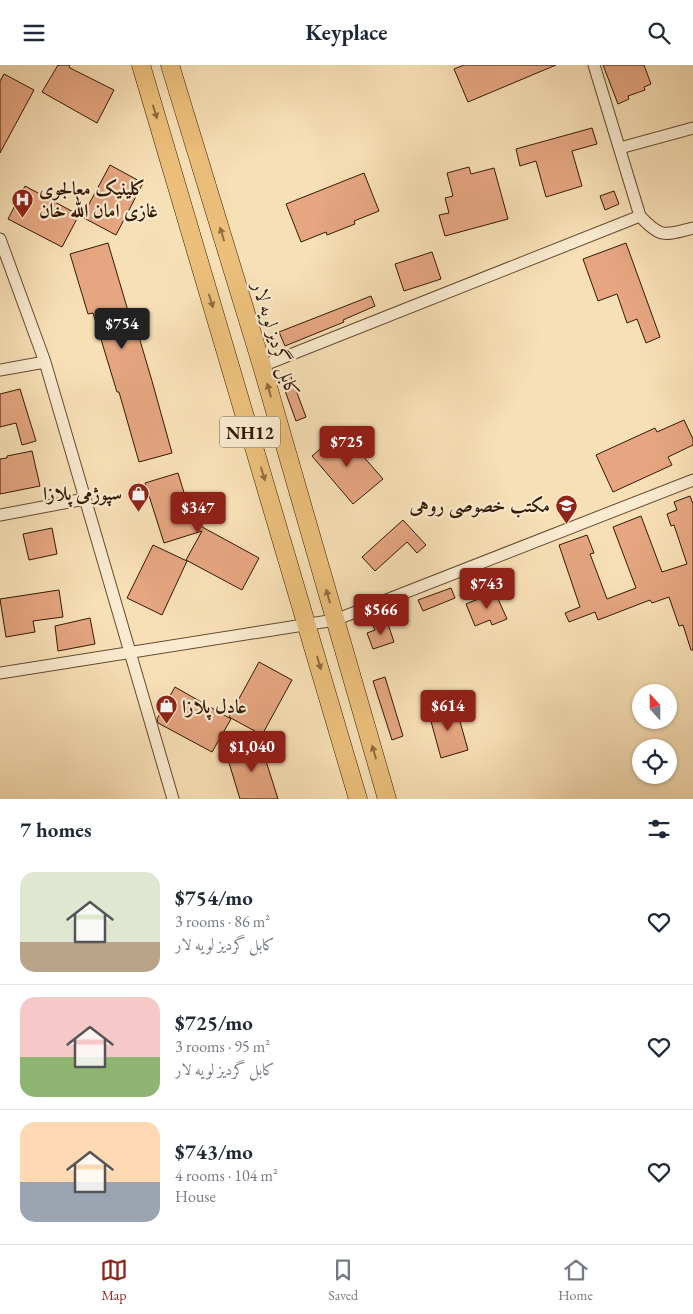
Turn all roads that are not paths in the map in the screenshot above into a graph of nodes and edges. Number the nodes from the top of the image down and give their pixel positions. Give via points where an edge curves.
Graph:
1 (141, 65) edge
2 (170, 65) edge
3 (594, 65) edge
4 (693, 128) edge
5 (620, 148) junction
6 (640, 216) junction
7 (693, 228) edge
8 (0, 239) edge
9 (45, 362) junction
10 (262, 366) junction
11 (0, 370) edge
12 (693, 480) edge
13 (85, 499) junction
14 (0, 515) edge
15 (335, 620) junction
16 (307, 624) junction
17 (130, 653) junction
18 (0, 673) edge
19 (173, 799) edge
20 (358, 799) edge
21 (387, 799) edge

1 -> 16 highway, NH12
10 -> 2 highway, کابل گردیز لویه لار / NH12
3 - 5 street
4 - 5 street
5 - 6 street
6 - 7 street via 655,230 665,234
6 - 10 street
8 - 9 street
9 - 11 street
9 - 13 street
15 -> 10 highway, کابل گردیز لویه لار / NH12
12 - 15 street
13 - 14 street
13 - 17 street
15 - 16 street
21 -> 15 highway, کابل گردیز لویه لار / NH12
16 - 17 street
16 -> 20 highway, NH12
17 - 18 street
17 - 19 street

